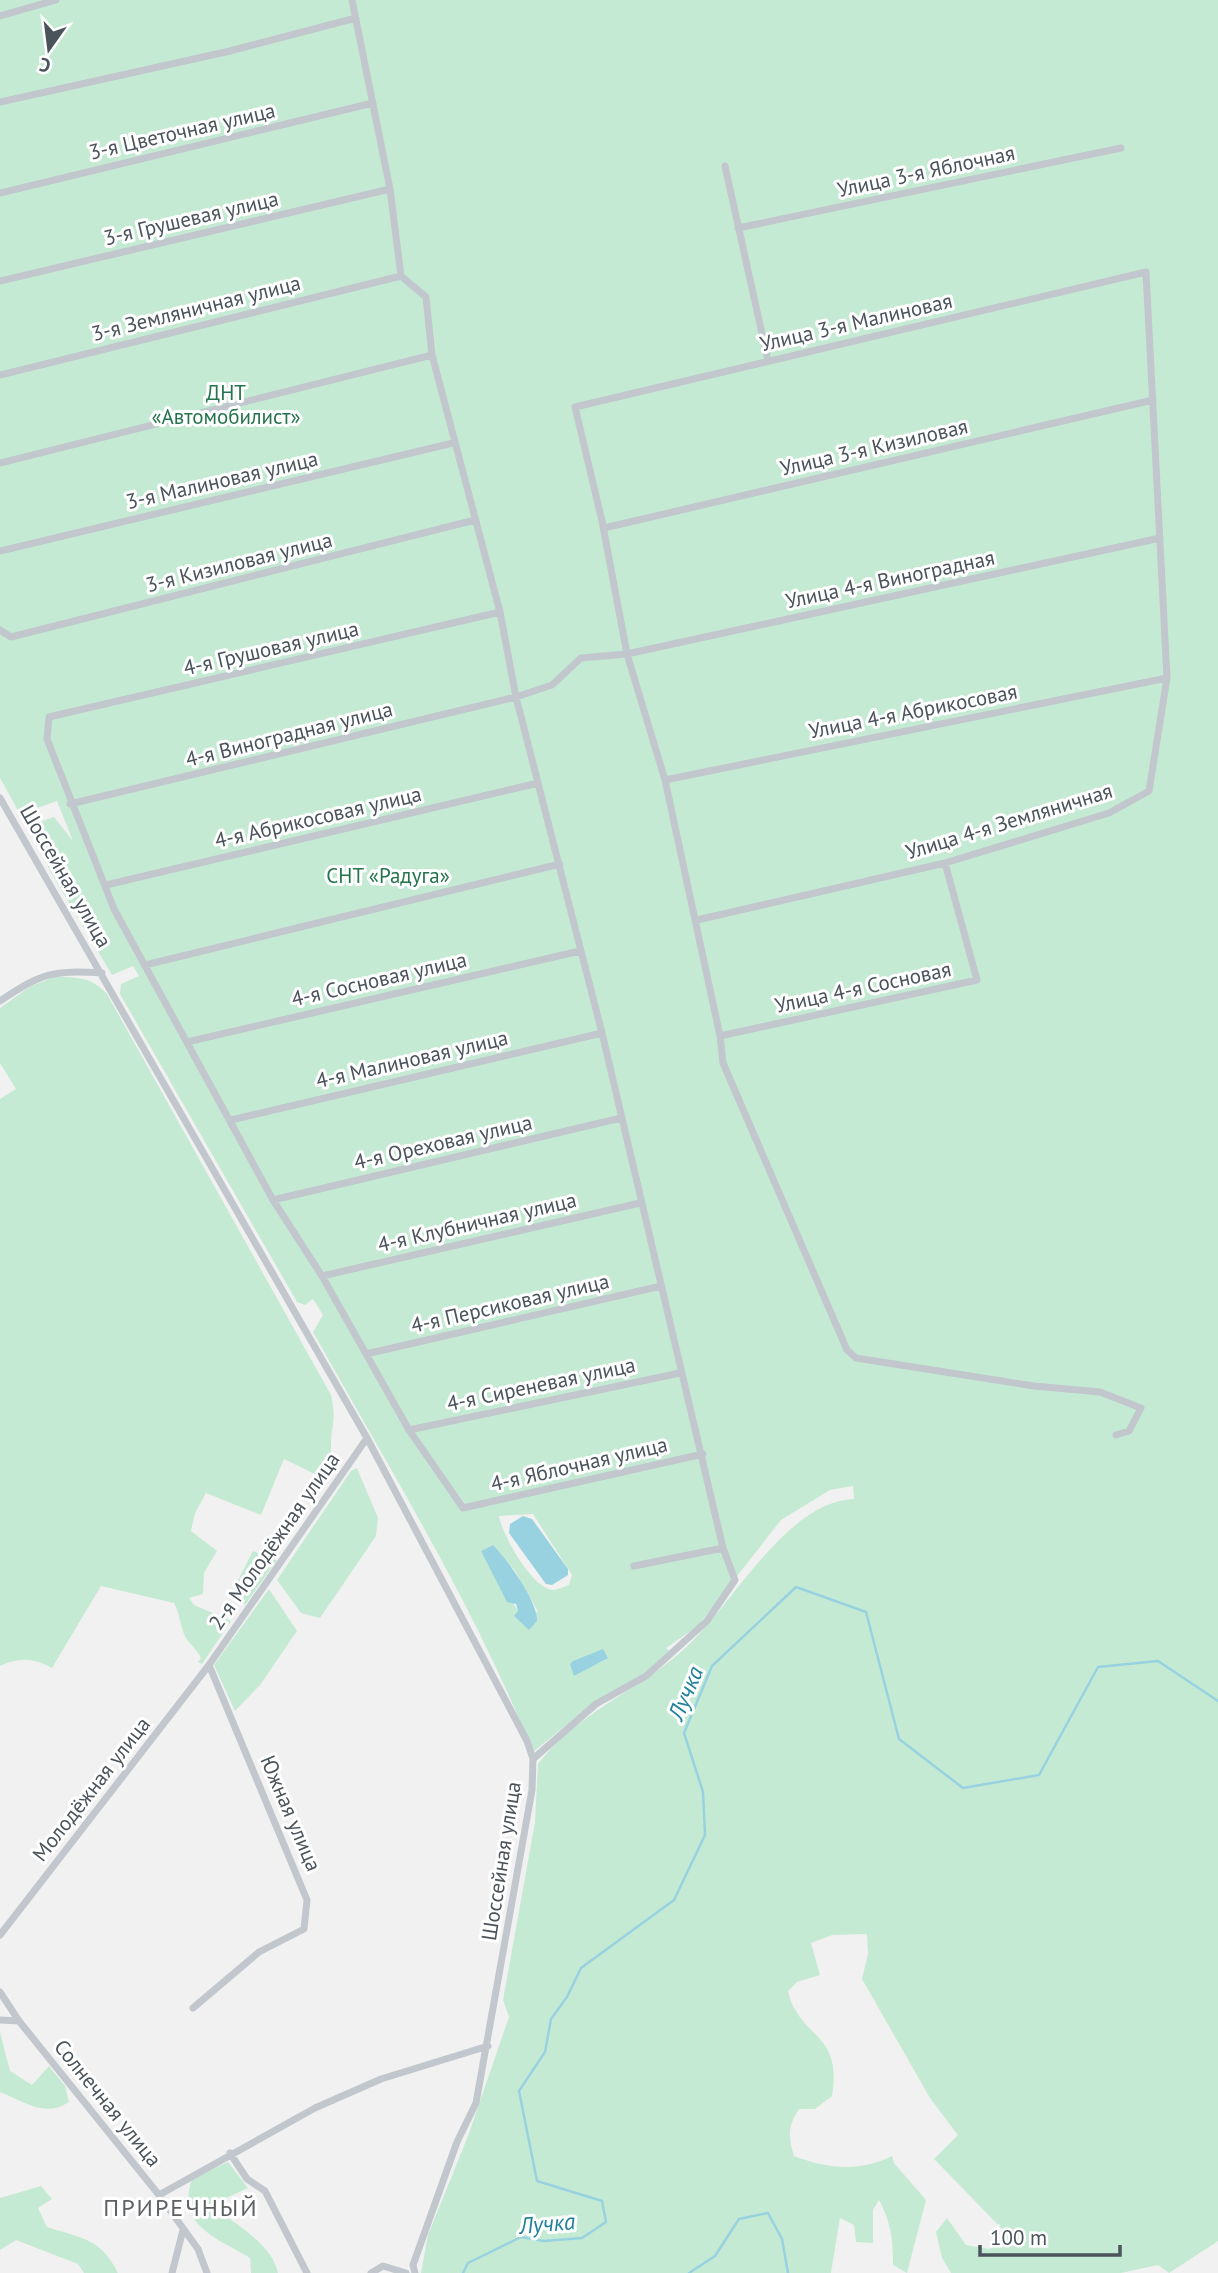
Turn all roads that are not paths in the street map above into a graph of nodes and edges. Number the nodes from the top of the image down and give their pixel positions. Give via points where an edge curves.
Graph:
1 (55, 0) edge
2 (352, 0) edge
3 (0, 16) edge
4 (356, 18) junction
5 (0, 102) edge
6 (373, 103) junction
7 (1121, 148) dead end
8 (724, 166) dead end
9 (390, 189) junction
10 (0, 192) edge
11 (738, 228) junction
12 (1146, 272) joint
13 (401, 276) junction
14 (0, 281) edge
15 (432, 355) junction
16 (768, 361) junction
17 (0, 374) edge
18 (1153, 400) junction
19 (453, 443) junction
20 (0, 463) edge
21 (475, 520) junction
22 (604, 528) junction
23 (1160, 538) junction
24 (0, 551) edge
25 (500, 612) junction
26 (0, 630) edge
27 (627, 654) junction
28 (1167, 678) junction
29 (516, 697) junction
30 (665, 779) junction
31 (538, 783) junction
32 (0, 798) edge
33 (70, 804) junction
34 (945, 863) junction
35 (560, 864) junction
36 (107, 885) junction
37 (697, 920) junction
38 (580, 951) junction
39 (145, 965) junction
40 (102, 972) junction
41 (0, 1000) edge
42 (601, 1033) junction
43 (720, 1036) junction
44 (187, 1042) junction
45 (621, 1118) junction
46 (231, 1119) junction
47 (273, 1200) junction
48 (640, 1203) junction
49 (322, 1276) junction
50 (661, 1286) junction
51 (366, 1354) junction
52 (680, 1373) junction
53 (409, 1430) junction
54 (1116, 1435) dead end
55 (367, 1438) junction
56 (703, 1454) junction
57 (723, 1548) junction
58 (634, 1566) dead end
59 (209, 1665) junction
60 (533, 1759) junction
61 (0, 1935) edge
62 (0, 1992) edge
63 (193, 2008) dead end
64 (0, 2020) edge
65 (19, 2021) junction
66 (488, 2046) junction
67 (230, 2153) junction
68 (159, 2195) junction
69 (183, 2230) junction
70 (172, 2273) edge
71 (207, 2273) edge
72 (307, 2273) edge
73 (371, 2273) edge
74 (406, 2273) edge
75 (415, 2273) edge

1 - 3 street
2 - 4 street
4 - 5 street
4 - 6 street
6 - 9 street
6 - 10 street, 3-я Цветочная улица
7 - 11 street, Улица 3-я Яблочная
8 - 11 street
9 - 13 street
9 - 14 street, 3-я Грушевая улица
11 - 16 street
12 - 16 street, Улица 3-я Малиновая
12 - 18 street, Улица 4-я Земляничная
13 - 15 street via 426,297
13 - 17 street, 3-я Земляничная улица
15 - 19 street
15 - 20 street
16 - 22 street, Улица 3-я Малиновая via 575,407
18 - 22 street, Улица 3-я Кизиловая
18 - 23 street, Улица 4-я Земляничная
19 - 21 street
19 - 24 street, 3-я Малиновая улица
21 - 25 street
21 - 26 street, 3-я Кизиловая улица via 11,637
22 - 27 street
23 - 27 street, Улица 4-я Виноградная
23 - 28 street, Улица 4-я Земляничная
25 - 29 street
25 - 33 street, 4-я Грушовая улица via 49,717 47,739
27 - 29 street, Улица 4-я Виноградная via 581,658 552,685
27 - 30 street
28 - 30 street, Улица 4-я Абрикосовая
28 - 34 street, Улица 4-я Земляничная via 1149,790 1109,813
29 - 31 street
29 - 33 street, 4-я Виноградная улица
30 - 37 street
31 - 35 street
31 - 36 street, 4-я Абрикосовая улица
32 - 40 street, Шоссейная улица
33 - 36 street
34 - 37 street, Улица 4-я Земляничная
34 - 43 street, Улица 4-я Сосновая via 977,980
35 - 38 street
35 - 39 street
36 - 39 street via 114,909
37 - 43 street
38 - 42 street
38 - 44 street, 4-я Сосновая улица
39 - 44 street
40 - 41 street via 52,972
40 - 55 street, Шоссейная улица
42 - 45 street
42 - 46 street, 4-я Малиновая улица
43 - 54 street via 730,1086 847,1350 856,1358 1100,1392 1141,1408 1129,1431
44 - 46 street
45 - 47 street, 4-я Ореховая улица
45 - 48 street
46 - 47 street
47 - 49 street
48 - 49 street, 4-я Клубничная улица
48 - 50 street
49 - 51 street
50 - 51 street, 4-я Персиковая улица
50 - 52 street
51 - 53 street
52 - 53 street, 4-я Сиреневая улица
52 - 56 street
53 - 56 street, 4-я Яблочная улица via 463,1508
55 - 59 street, 2-я Молодёжная улица
55 - 60 street, Шоссейная улица
56 - 57 street
57 - 58 street
57 - 60 street via 735,1580 706,1621 646,1676 596,1704
59 - 61 street, Молодёжная улица
59 - 63 street, Южная улица via 307,1900 304,1929 259,1952
60 - 66 street, Шоссейная улица via 524,1839
62 - 65 street, Солнечная улица
64 - 65 street
65 - 68 street, Солнечная улица
66 - 67 street via 381,2079
66 - 75 street, Шоссейная улица via 476,2103 457,2142 413,2265
67 - 68 street
67 - 72 street via 247,2179 265,2191
68 - 69 street, Солнечная улица
69 - 70 street
69 - 71 street, Солнечная улица via 198,2249
73 - 74 street via 383,2266

